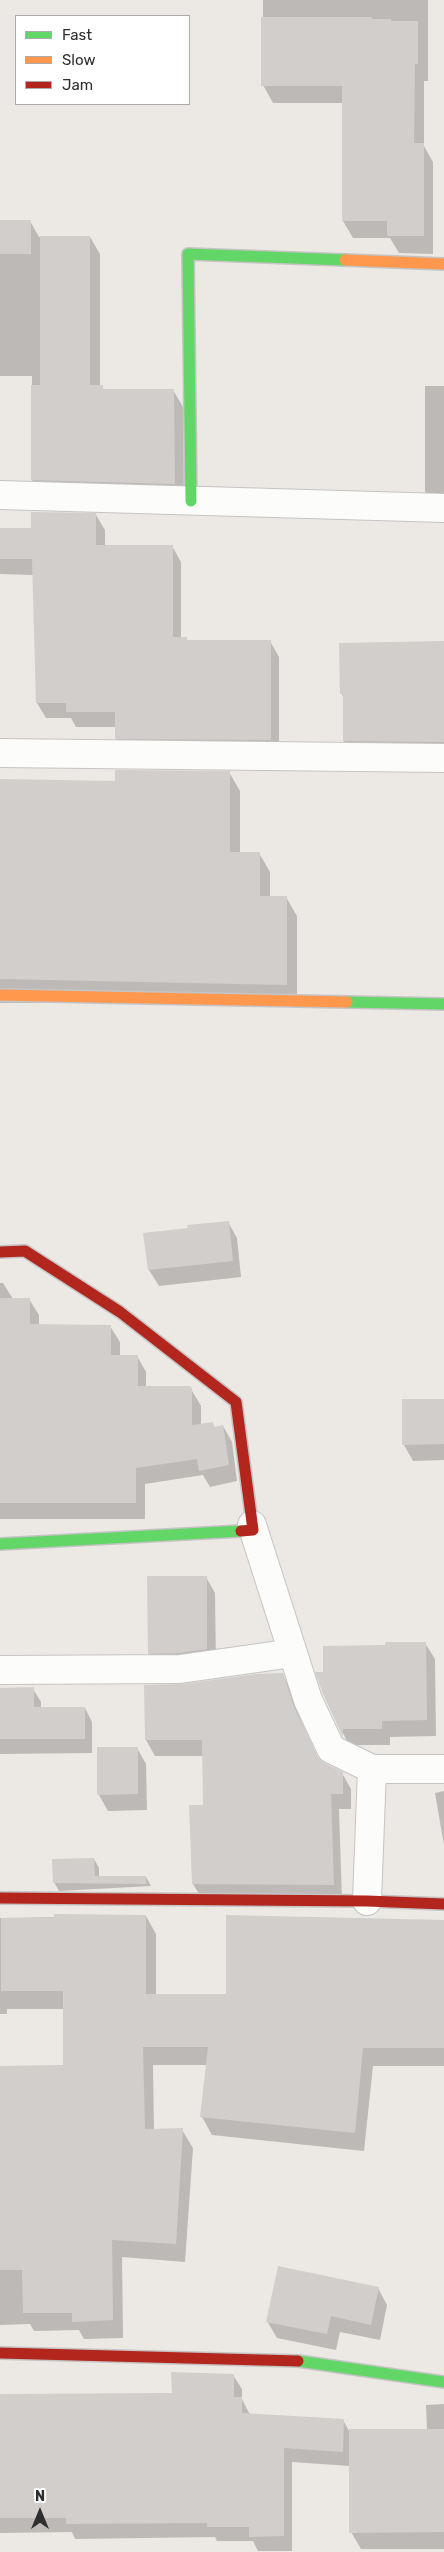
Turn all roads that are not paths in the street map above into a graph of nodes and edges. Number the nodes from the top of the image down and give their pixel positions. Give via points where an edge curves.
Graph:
1 (444, 264) edge
2 (0, 495) edge
3 (191, 501) junction
4 (444, 508) edge
5 (0, 753) edge
6 (444, 758) edge
7 (0, 995) edge
8 (444, 1004) edge
9 (0, 1252) edge
10 (252, 1525) junction
11 (0, 1544) edge
12 (293, 1654) junction
13 (0, 1670) edge
14 (372, 1769) junction
15 (444, 1769) edge
16 (0, 1898) edge
17 (367, 1901) junction
18 (444, 1904) edge
19 (0, 2353) edge
20 (444, 2382) edge

1 - 3 street via 188,254
2 - 3 street
3 - 4 street
5 - 6 street
7 - 8 street
9 - 10 street via 25,1252 112,1307 236,1402
10 - 11 street via 253,1530
10 - 12 street
12 - 13 street via 180,1669
12 - 14 street via 308,1700 331,1749
14 - 15 street
14 - 17 street
16 - 17 street
17 - 18 street
19 - 20 street via 283,2359

